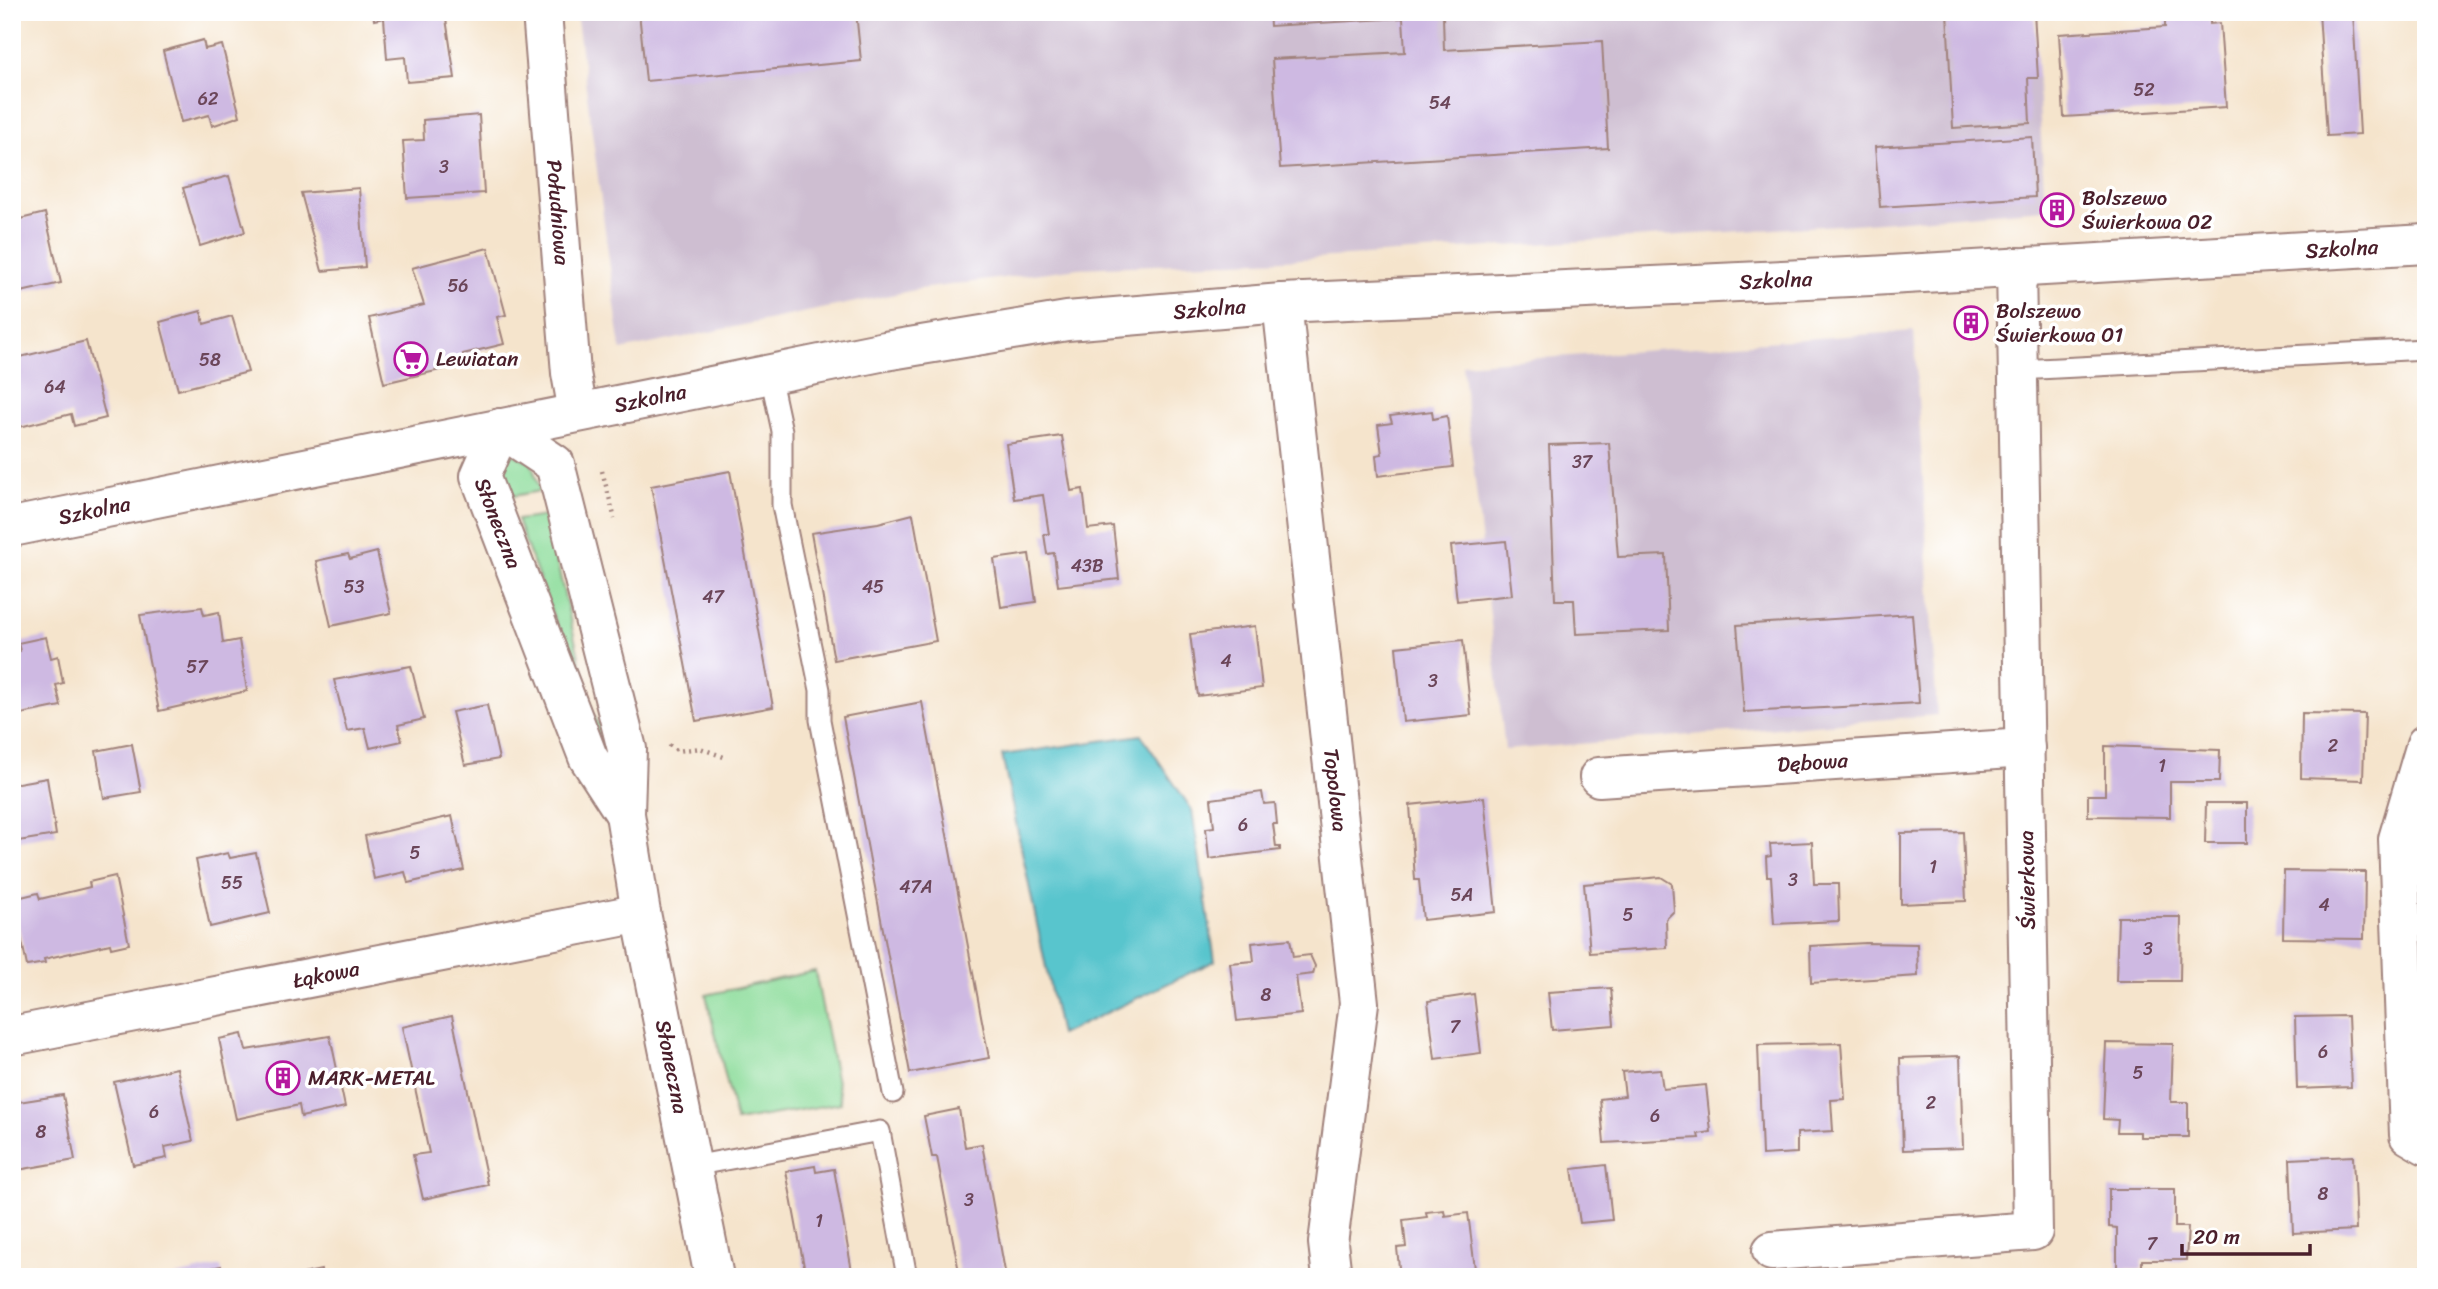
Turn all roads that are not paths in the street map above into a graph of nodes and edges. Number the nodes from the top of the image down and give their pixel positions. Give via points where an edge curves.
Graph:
1 (542, 12) edge
2 (2426, 244) edge
3 (2017, 267) junction
4 (1282, 303) junction
5 (2426, 349) edge
6 (2018, 370) junction
7 (769, 375) junction
8 (578, 412) junction
9 (501, 428) junction
10 (12, 527) edge
11 (2426, 744) edge
12 (2025, 748) junction
13 (1599, 777) dead end
14 (625, 814) junction
15 (641, 913) junction
16 (12, 1036) edge
17 (893, 1093) dead end
18 (2426, 1144) edge
19 (693, 1166) junction
20 (1772, 1251) dead end
21 (714, 1277) edge
22 (907, 1277) edge
23 (1332, 1277) edge

1 - 8 street, Południowa
2 - 3 street, Szkolna
3 - 4 street, Szkolna
3 - 6 street, Świerkowa
4 - 7 street, Szkolna via 1067,321
4 - 23 street, Topolowa via 1359,1003 1328,1243
5 - 6 lane
6 - 12 street, Świerkowa
7 - 8 street, Szkolna
7 - 17 lane via 782,431 782,505
8 - 9 street, Szkolna
9 - 10 street, Szkolna
9 - 14 street, Słoneczna via 480,476 588,757
9 - 14 street, Słoneczna via 555,464 627,749
11 - 18 street via 2398,839 2409,1135
12 - 13 street, Dębowa
12 - 20 street, Świerkowa via 2033,1231
14 - 15 street, Słoneczna
15 - 16 street, Łąkowa
15 - 19 street, Słoneczna
19 - 21 street, Słoneczna
19 - 22 lane via 880,1131

